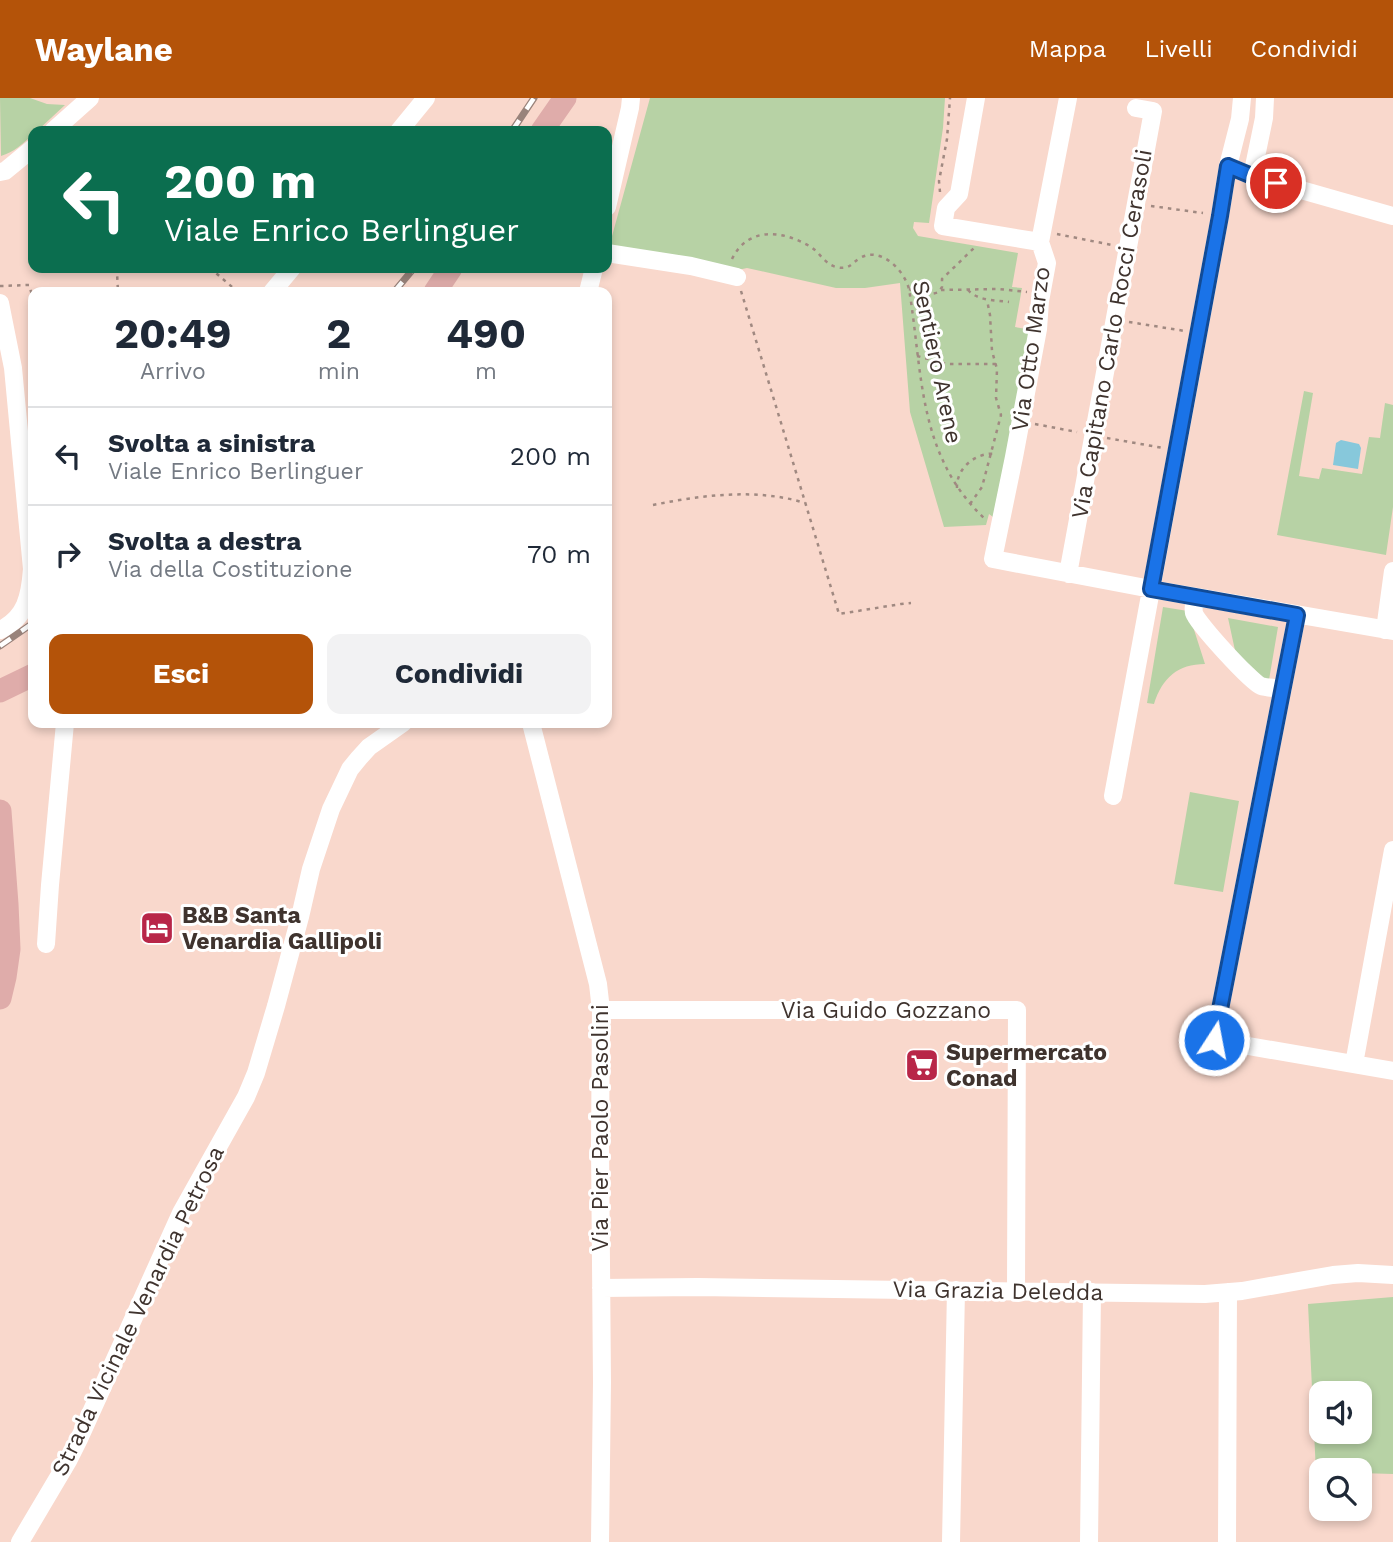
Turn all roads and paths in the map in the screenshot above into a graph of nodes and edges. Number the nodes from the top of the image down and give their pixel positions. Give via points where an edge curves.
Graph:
1 (90, 98) edge
2 (426, 98) edge
3 (565, 98) edge
4 (950, 98) edge
5 (976, 98) edge
6 (1068, 98) edge
7 (1242, 98) edge
8 (1265, 98) edge
9 (632, 101) edge
10 (1136, 108) dead end
11 (58, 126) edge
12 (403, 126) edge
13 (545, 126) edge
14 (28, 152) edge
15 (1228, 166) junction
16 (0, 172) edge
17 (1252, 176) junction
18 (612, 186) edge
19 (1137, 204) junction
20 (946, 208) junction
21 (1220, 216) junction
22 (1393, 216) edge
23 (979, 232) junction
24 (1040, 242) junction
25 (612, 254) edge
26 (216, 273) edge
27 (288, 273) edge
28 (729, 275) junction
29 (0, 286) edge
30 (30, 287) edge
31 (232, 287) edge
32 (276, 287) edge
33 (909, 289) junction
34 (941, 290) junction
35 (968, 290) junction
36 (1041, 294) junction
37 (987, 300) junction
38 (1009, 302) dead end
39 (0, 303) edge
40 (1115, 320) junction
41 (1198, 334) junction
42 (917, 356) junction
43 (997, 365) junction
44 (991, 453) junction
45 (1014, 457) junction
46 (957, 489) junction
47 (805, 503) junction
48 (970, 504) junction
49 (653, 505) dead end
50 (1001, 525) junction
51 (28, 527) edge
52 (1393, 571) edge
53 (1068, 574) junction
54 (1151, 589) junction
55 (1195, 597) junction
56 (28, 600) edge
57 (911, 603) dead end
58 (1297, 615) junction
59 (0, 631) edge
60 (1389, 631) edge
61 (28, 677) edge
62 (1283, 689) junction
63 (0, 691) edge
64 (65, 728) edge
65 (395, 728) edge
66 (532, 728) edge
67 (1113, 796) dead end
68 (0, 811) edge
69 (1393, 850) edge
70 (46, 944) dead end
71 (0, 998) edge
72 (601, 1010) junction
73 (1354, 1064) junction
74 (1393, 1071) edge
75 (1393, 1275) edge
76 (601, 1288) junction
77 (957, 1290) junction
78 (1016, 1291) junction
79 (1092, 1292) junction
80 (1228, 1292) junction
81 (20, 1542) edge
82 (600, 1542) edge
83 (951, 1542) edge
84 (1089, 1542) edge
85 (1227, 1542) edge

1 - 11 street
2 - 12 street
3 - 13 main road
4 - 20 path via 939,181
5 - 20 street via 959,194
6 - 24 street, Via Otto Marzo
7 - 15 street
8 - 17 street
9 - 18 street
10 - 19 street, Via Capitano Carlo Rocci Cerasoli via 1153,111
14 - 16 street
15 - 17 street
15 - 21 street
17 - 22 street
19 - 21 path
19 - 40 street, Via Capitano Carlo Rocci Cerasoli
20 - 23 street via 943,226
21 - 41 street
23 - 24 street
23 - 34 path via 971,253 942,279
24 - 36 street, Via Otto Marzo via 1047,262
25 - 28 street
26 - 31 path
27 - 32 street
28 - 33 path, Sentiero Arene via 738,247 747,239 769,234 808,246 838,267 870,255 881,257 903,274
28 - 47 path
29 - 30 path
33 - 34 path via 931,295
33 - 42 path, Sentiero Arene
34 - 35 path
35 - 36 path
35 - 37 path
36 - 45 street, Via Otto Marzo
37 - 38 path
37 - 43 path
39 - 51 street via 13,368
40 - 41 path
40 - 53 street, Via Capitano Carlo Rocci Cerasoli
41 - 54 street
42 - 43 path via 947,364
42 - 46 path, Sentiero Arene via 934,438
43 - 44 path via 995,392 1001,415
44 - 45 path
44 - 46 path via 967,464 958,475
44 - 48 path via 982,487
45 - 50 street, Via Otto Marzo
46 - 48 path, Sentiero Arene
47 - 49 path via 750,495
47 - 57 path via 839,614
48 - 50 path, Sentiero Arene via 985,519
50 - 53 street, Via Otto Marzo via 993,559
52 - 60 street
53 - 54 street
54 - 55 street
54 - 67 street
55 - 58 street
55 - 62 street via 1198,620 1222,648 1255,682
56 - 59 street via 22,613
58 - 60 street
58 - 62 street
61 - 63 main road
62 - 73 street via 1214,1040
64 - 70 street
65 - 81 street, Strada Vicinale Venardia Petrosa via 369,747 350,769 324,825 268,1036 246,1097 181,1213 68,1461
66 - 72 street, Via Pier Paolo Pasolini
68 - 71 main road via 9,949
69 - 73 street
72 - 76 street, Via Pier Paolo Pasolini
72 - 78 street, Via Guido Gozzano via 1017,1010
73 - 74 street
75 - 80 street, Via Grazia Deledda via 1333,1275
76 - 77 street, Via Grazia Deledda
76 - 82 street, Via Pier Paolo Pasolini
77 - 78 street, Via Grazia Deledda
77 - 83 street
78 - 79 street, Via Grazia Deledda
79 - 80 street, Via Grazia Deledda
79 - 84 street
80 - 85 street

